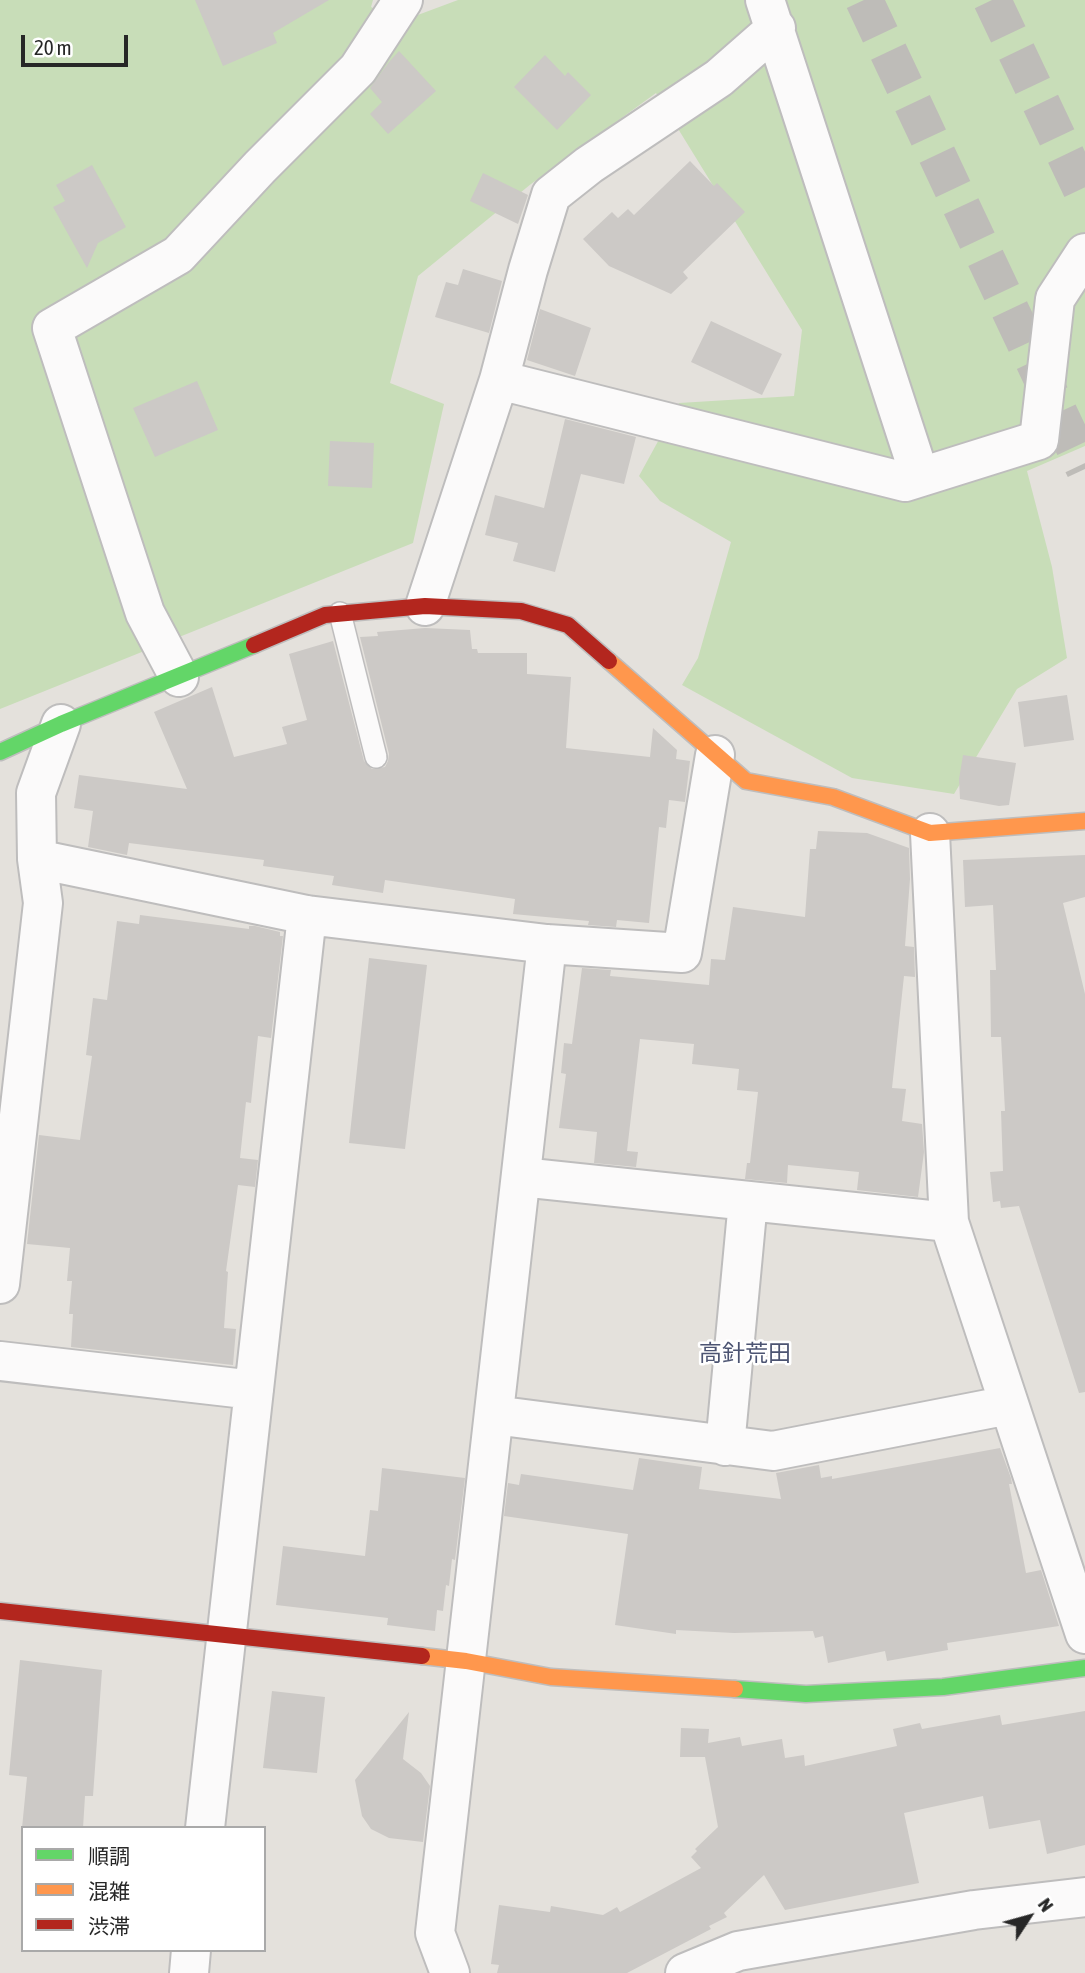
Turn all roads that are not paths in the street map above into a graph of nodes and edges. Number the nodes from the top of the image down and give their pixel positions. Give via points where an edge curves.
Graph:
1 (403, 0) edge
2 (770, 14) edge
3 (1085, 253) edge
4 (499, 380) junction
5 (920, 477) junction
6 (425, 606) junction
7 (340, 613) junction
8 (179, 677) junction
9 (61, 724) junction
10 (0, 752) edge
11 (715, 755) junction
12 (376, 757) dead end
13 (1085, 821) edge
14 (930, 833) junction
15 (37, 859) junction
16 (307, 915) junction
17 (547, 944) junction
18 (521, 1177) junction
19 (748, 1201) junction
20 (949, 1222) junction
21 (0, 1284) edge
22 (0, 1361) edge
23 (254, 1390) junction
24 (1009, 1405) junction
25 (494, 1415) junction
26 (725, 1446) junction
27 (0, 1611) edge
28 (1085, 1634) edge
29 (226, 1636) junction
30 (466, 1661) junction
31 (1085, 1668) edge
32 (205, 1826) edge
33 (1085, 1897) edge
34 (191, 1952) edge
35 (189, 1973) edge
36 (450, 1973) edge
37 (685, 1973) edge

1 - 8 street via 358,69 178,255 52,328 145,613
2 - 4 street via 719,78 551,195
2 - 5 street
3 - 5 street via 1055,299 1039,440
4 - 5 street via 905,482
4 - 6 street
6 - 7 street
6 - 11 street via 522,611 568,625
7 - 8 street via 324,615
7 - 12 lane
8 - 9 street
9 - 10 street
9 - 15 street via 36,793
11 - 14 street via 746,782 833,797
11 - 17 street via 681,953
13 - 14 street
14 - 20 street
15 - 16 street
15 - 21 street via 43,903
16 - 17 street
16 - 23 street
17 - 18 street
18 - 19 street
18 - 25 street
19 - 20 street
19 - 26 street
20 - 24 street
22 - 23 street
23 - 29 street
24 - 26 street via 773,1451
24 - 28 street
25 - 26 street
25 - 30 street
27 - 29 street
29 - 30 street
29 - 32 street
30 - 31 street via 551,1677 806,1693 943,1686
30 - 36 street via 435,1933
33 - 37 street via 974,1910 738,1951
34 - 35 street

